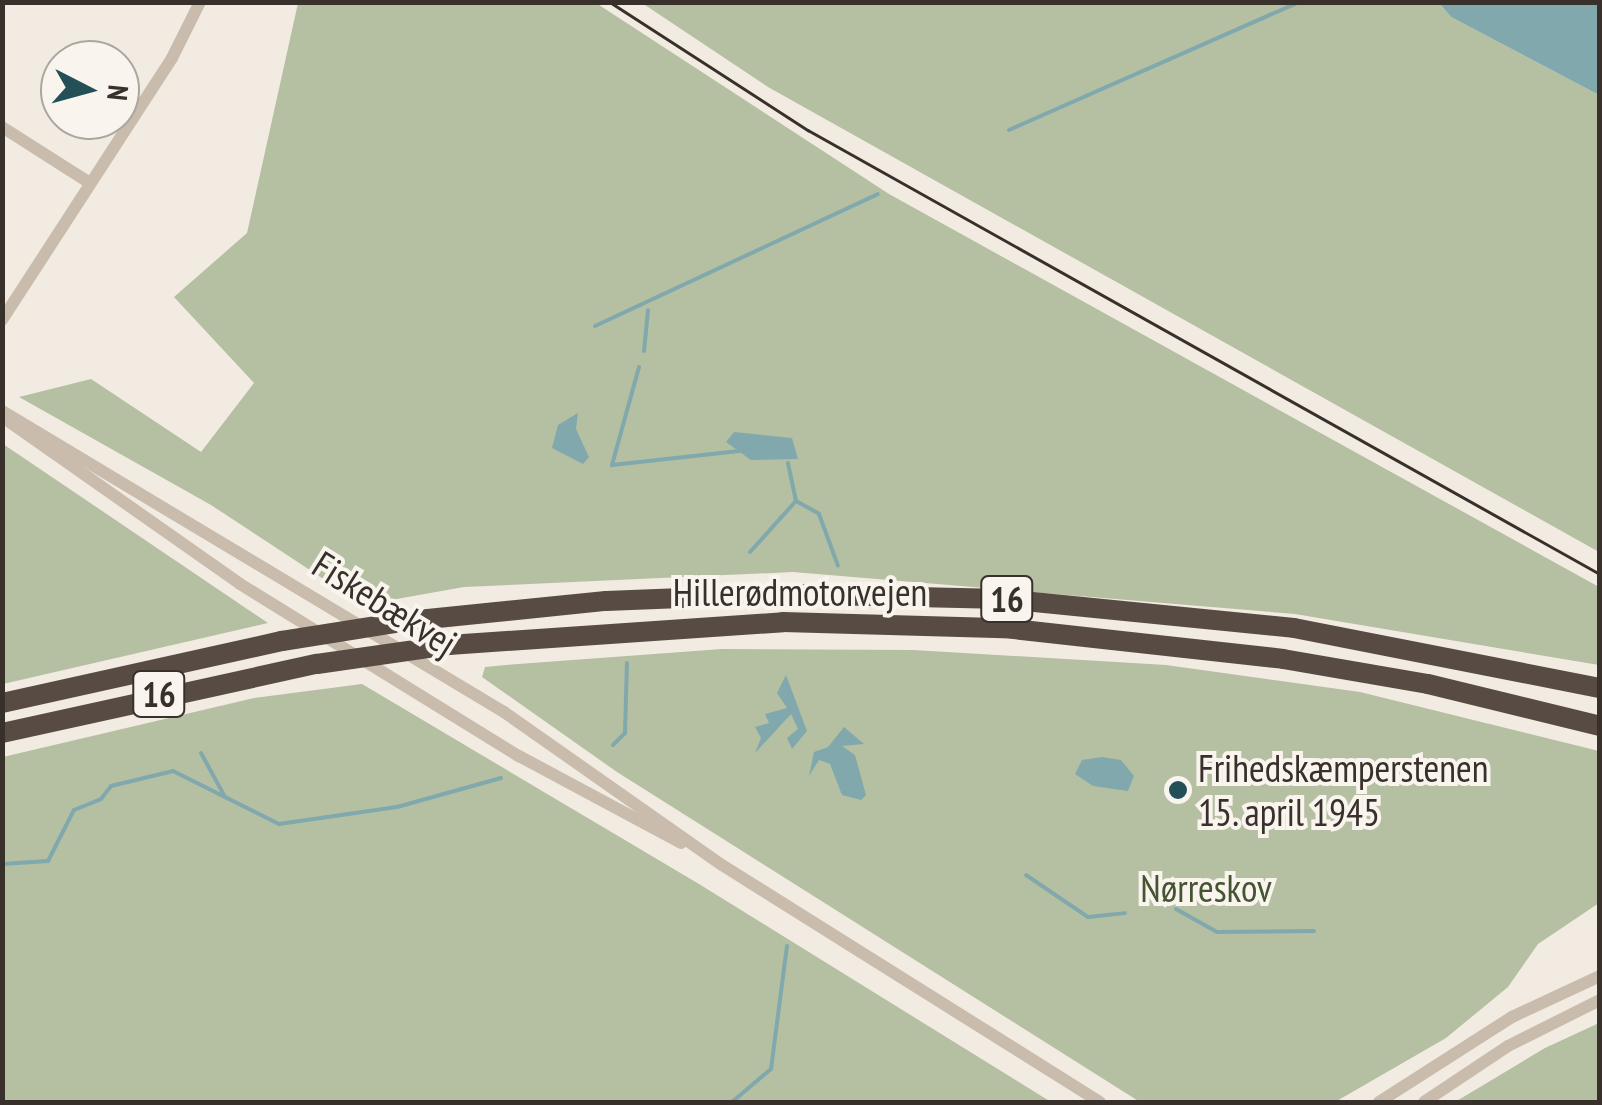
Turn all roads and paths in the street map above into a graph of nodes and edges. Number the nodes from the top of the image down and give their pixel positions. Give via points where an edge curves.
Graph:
1 (200, 2) edge
2 (2, 126) edge
3 (90, 183) junction
4 (2, 320) edge
5 (2, 414) edge
6 (1600, 688) edge
7 (2, 703) edge
8 (1600, 726) edge
9 (2, 733) edge
10 (722, 865) junction
11 (1600, 976) edge
12 (1600, 1000) edge
13 (1100, 1102) edge
14 (1379, 1102) edge
15 (1424, 1102) edge

1 - 3 street via 172,58
2 - 3 street
3 - 4 street
5 - 10 street, Fiskebækvej via 504,712
5 - 10 street, Fiskebækvej via 240,584 518,756
6 - 7 highway, Hillerødmotorvejen / 16, bridge via 1294,628 987,598 761,594 408,621
8 - 9 highway, Hillerødmotorvejen / 16, bridge via 1428,684 1282,659 1004,628 782,622 449,645 317,664
10 - 13 street, Fiskebækvej
11 - 14 street via 1512,1017
12 - 15 street via 1508,1046

